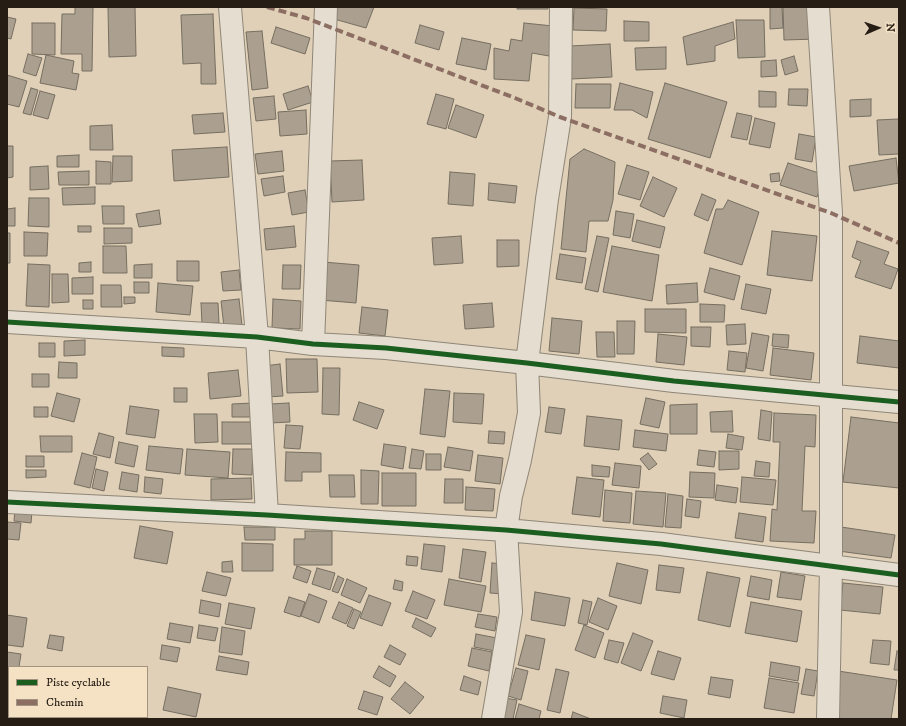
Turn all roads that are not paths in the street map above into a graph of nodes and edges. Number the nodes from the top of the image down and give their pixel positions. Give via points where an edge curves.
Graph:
1 (230, 7) edge
2 (326, 7) edge
3 (561, 7) edge
4 (818, 7) edge
5 (7, 322) edge
6 (257, 337) junction
7 (312, 344) junction
8 (527, 363) junction
9 (830, 396) junction
10 (899, 402) edge
11 (7, 502) edge
12 (267, 515) junction
13 (506, 530) junction
14 (831, 566) junction
15 (899, 575) edge
16 (494, 719) edge
17 (828, 719) edge

1 - 6 street
2 - 7 street
3 - 8 street via 560,117
4 - 9 street via 832,213
5 - 6 street
6 - 7 street
6 - 12 street
7 - 8 street via 386,348
8 - 9 street
8 - 13 street via 529,413
9 - 10 street
9 - 14 street
11 - 12 street
12 - 13 street
13 - 14 street via 661,544
13 - 16 street via 511,612
14 - 15 street
14 - 17 street

